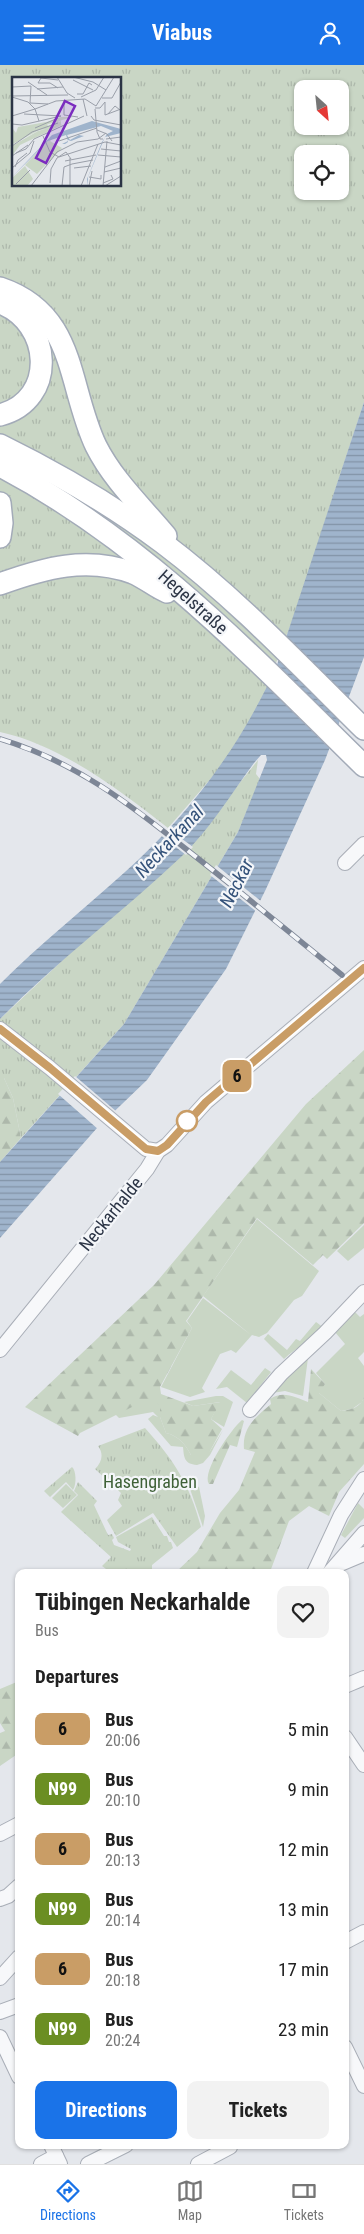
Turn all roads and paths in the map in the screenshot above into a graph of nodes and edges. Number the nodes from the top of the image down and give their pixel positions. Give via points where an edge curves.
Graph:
1 (0, 288) edge
2 (0, 303) edge
3 (0, 415) edge
4 (0, 445) edge
5 (0, 466) edge
6 (0, 503) edge
7 (0, 537) edge
8 (194, 568) junction
9 (0, 584) edge
10 (193, 600) junction
11 (364, 729) edge
12 (364, 766) edge
13 (364, 844) edge
14 (345, 863) dead end
15 (364, 968) edge
16 (0, 1029) edge
17 (152, 1150) junction
18 (364, 1292) edge
19 (0, 1350) edge
20 (250, 1410) dead end
21 (364, 1479) edge
22 (364, 1533) edge
23 (364, 1554) edge
24 (316, 1569) edge
25 (333, 1569) edge
26 (364, 1678) edge
27 (349, 1684) edge
28 (349, 1743) edge
29 (364, 1765) edge
30 (15, 1826) edge
31 (0, 1834) edge
32 (15, 1890) edge
33 (0, 1899) edge
34 (364, 1932) edge
35 (349, 1940) edge
36 (15, 1961) edge
37 (0, 1978) edge
38 (15, 2006) edge
39 (0, 2012) edge
40 (0, 2037) edge
41 (349, 2060) edge
42 (15, 2069) edge
43 (364, 2086) edge
44 (118, 2149) edge
45 (225, 2149) edge
46 (56, 2155) edge
47 (42, 2164) edge
48 (88, 2164) edge
49 (198, 2164) edge

1 - 8 main road via 31,303 56,329 67,353 86,421 97,447 128,492
2 - 3 main road via 20,313 30,324 42,354 38,381 31,393 20,405
4 - 8 main road, Hegelstraße via 54,473 122,515
5 - 10 main road, Hegelstraße via 58,499 116,539
6 - 7 main road
8 - 11 main road, Hegelstraße
9 - 10 main road via 58,566 89,563 133,573 164,591
10 - 12 main road, Hegelstraße
13 - 14 street
15 - 17 street, Neckarhalde via 206,1102 167,1145
16 - 17 street
17 - 19 street, Neckarhalde via 147,1169
18 - 20 street via 281,1374
21 - 24 street via 341,1515
22 - 25 street
23 - 25 street
26 - 27 street
28 - 29 street
30 - 31 street
32 - 33 street
34 - 35 street
36 - 37 street
38 - 39 street
40 - 42 street
41 - 43 street
44 - 48 street
45 - 49 street
46 - 47 street

